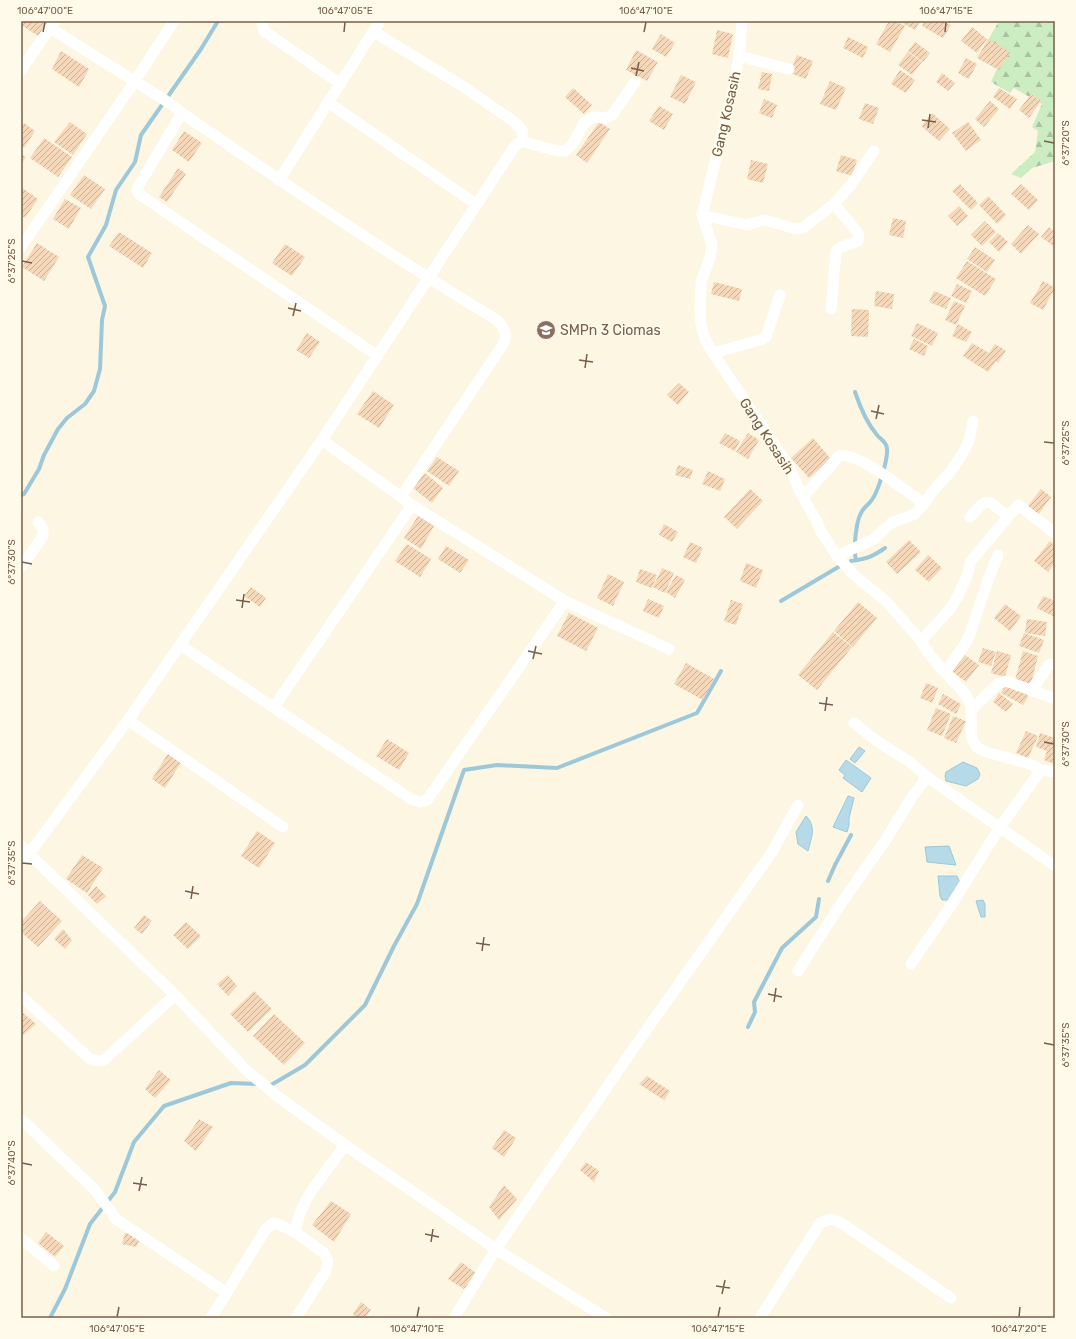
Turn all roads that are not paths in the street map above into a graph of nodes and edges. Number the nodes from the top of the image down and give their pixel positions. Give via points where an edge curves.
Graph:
1 (174, 21) edge
2 (262, 21) edge
3 (380, 21) edge
4 (742, 21) edge
5 (52, 24) edge
6 (374, 32) junction
7 (739, 56) junction
8 (789, 69) dead end
9 (21, 70) edge
10 (135, 81) junction
11 (635, 82) dead end
12 (341, 84) junction
13 (329, 103) junction
14 (182, 113) junction
15 (524, 142) junction
16 (874, 151) dead end
17 (279, 180) junction
18 (476, 204) junction
19 (834, 204) junction
20 (702, 215) junction
21 (21, 247) edge
22 (428, 279) junction
23 (780, 295) dead end
24 (831, 309) dead end
25 (712, 353) junction
26 (378, 356) junction
27 (973, 422) dead end
28 (322, 440) junction
29 (401, 497) junction
30 (802, 497) junction
31 (924, 504) junction
32 (412, 505) junction
33 (1008, 516) junction
34 (970, 517) dead end
35 (38, 522) dead end
36 (1055, 533) edge
37 (998, 554) dead end
38 (840, 555) junction
39 (21, 567) edge
40 (565, 601) junction
41 (921, 641) junction
42 (180, 645) junction
43 (669, 649) dead end
44 (1055, 664) edge
45 (945, 672) junction
46 (1031, 691) junction
47 (1055, 699) edge
48 (274, 707) junction
49 (971, 710) junction
50 (128, 720) junction
51 (854, 723) dead end
52 (1041, 770) junction
53 (1055, 772) edge
54 (927, 777) junction
55 (798, 804) dead end
56 (283, 827) dead end
57 (1000, 828) junction
58 (24, 853) edge
59 (1055, 866) edge
60 (911, 964) dead end
61 (798, 971) dead end
62 (175, 995) junction
63 (21, 996) edge
64 (21, 1119) edge
65 (345, 1145) junction
66 (295, 1232) junction
67 (21, 1238) edge
68 (496, 1249) junction
69 (54, 1266) dead end
70 (227, 1293) junction
71 (951, 1298) dead end
72 (211, 1318) edge
73 (296, 1318) edge
74 (454, 1318) edge
75 (606, 1318) edge
76 (760, 1318) edge

1 - 10 street
2 - 12 street via 264,31
3 - 6 street
4 - 7 street, Gang Kosasih
5 - 9 street
5 - 10 street
6 - 12 street
6 - 15 street via 513,121 522,130
7 - 8 street
7 - 20 street, Gang Kosasih
10 - 14 street
10 - 21 street
11 - 15 street via 612,115 606,118 593,117 584,123 572,145 565,151
12 - 13 street
13 - 17 street
13 - 18 street
14 - 17 street
14 - 26 street via 138,185 139,194
15 - 18 street via 515,146
16 - 19 street
17 - 22 street
18 - 22 street
19 - 20 street via 803,228 796,229 765,220 747,226
19 - 24 street via 859,237 858,241 836,251
20 - 25 street, Gang Kosasih via 712,244 701,282 701,326
22 - 26 street
22 - 29 street via 497,320 505,331 505,339
23 - 25 street via 766,337
25 - 30 street, Gang Kosasih via 786,463
26 - 28 street
27 - 31 street via 961,456
28 - 29 street
28 - 42 street
29 - 32 street
30 - 31 street via 839,456 844,455 883,473
30 - 38 street, Gang Kosasih via 820,530
31 - 38 street via 915,514 891,522 874,539
32 - 40 street
32 - 48 street
33 - 34 street via 986,502
33 - 36 street via 1018,505
33 - 41 street via 970,561 967,576 950,609
35 - 39 street via 43,529 43,536
37 - 45 street via 970,634
38 - 41 street, Gang Kosasih via 854,575 887,602
40 - 43 street
40 - 48 street via 428,800 420,802 411,799
41 - 45 street, Gang Kosasih
42 - 48 street
42 - 50 street
44 - 46 street via 1049,665
45 - 49 street, Gang Kosasih via 969,700
46 - 47 street
46 - 49 street via 1002,682
49 - 52 street, Gang Kosasih via 970,725 977,748 1030,764
50 - 56 street
50 - 58 street
51 - 54 street
52 - 53 street, Gang Kosasih
52 - 57 street
54 - 57 street
54 - 61 street
55 - 68 street via 772,852
57 - 59 street
57 - 60 street
58 - 62 street
62 - 63 street via 100,1061 89,1058
62 - 65 street via 248,1072
64 - 70 street via 96,1191 116,1219
65 - 66 street via 308,1196
65 - 68 street
66 - 70 street via 274,1223 266,1229
66 - 73 street via 324,1253 328,1261 326,1271
67 - 69 street
68 - 74 street
68 - 75 street
70 - 72 street
71 - 76 street via 840,1222 830,1219 820,1223

